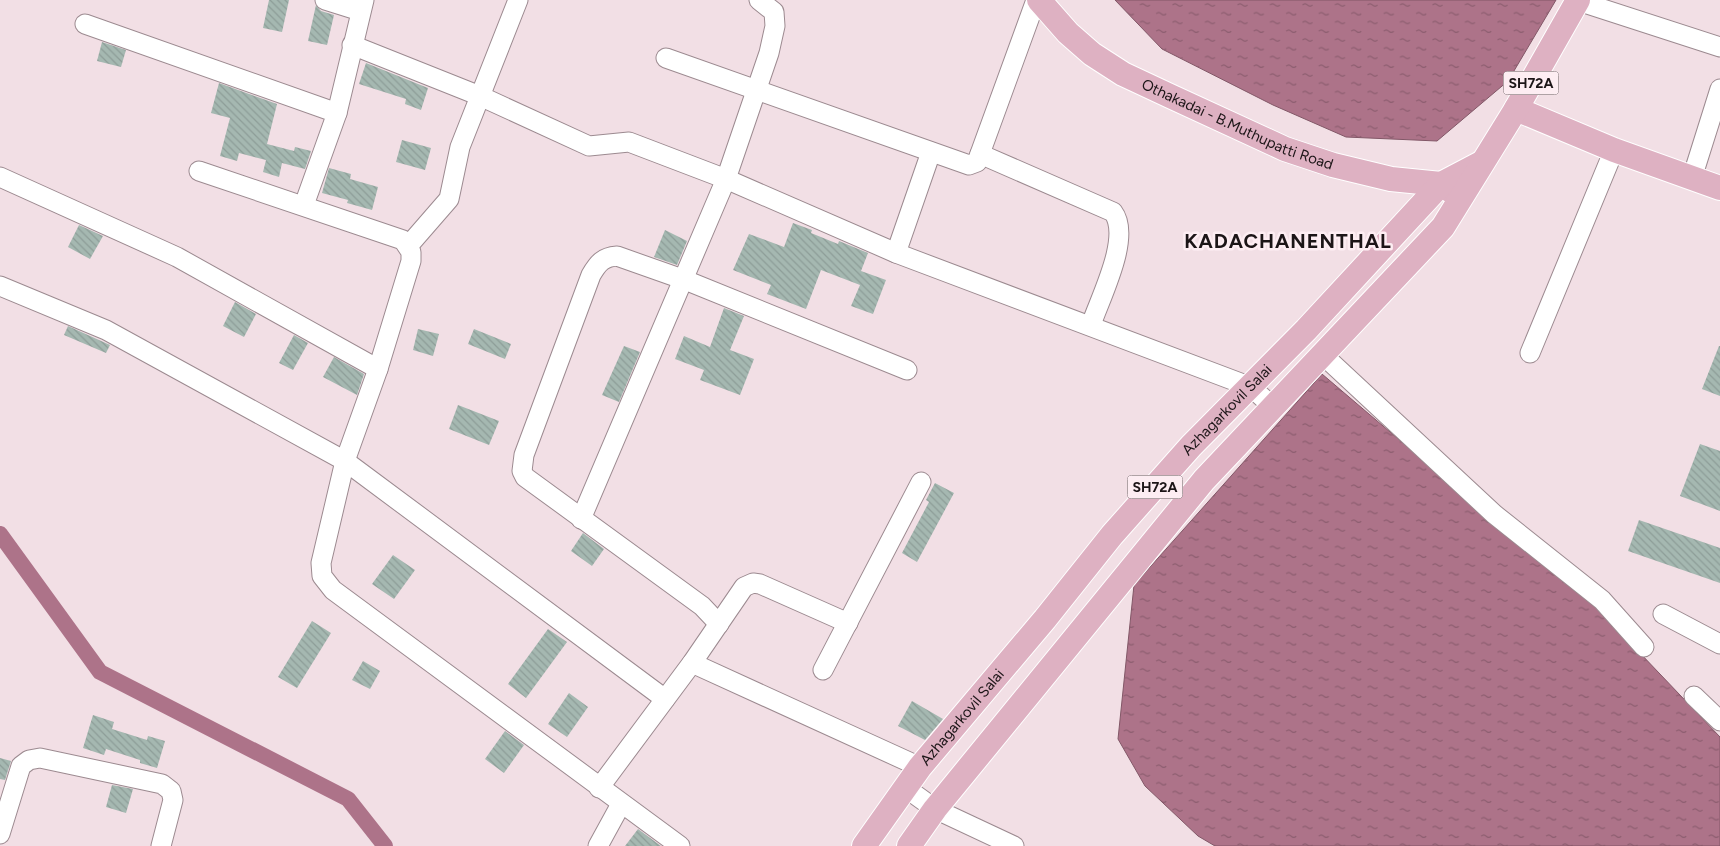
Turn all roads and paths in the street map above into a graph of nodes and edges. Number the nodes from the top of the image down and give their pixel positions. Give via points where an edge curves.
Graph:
1 (325, 0) edge
2 (518, 0) edge
3 (759, 0) edge
4 (1038, 0) edge
5 (1578, 0) edge
6 (362, 5) edge
7 (85, 24) dead end
8 (352, 45) junction
9 (1720, 47) edge
10 (666, 58) dead end
11 (1720, 89) edge
12 (756, 91) junction
13 (480, 96) junction
14 (1516, 109) junction
15 (336, 113) junction
16 (1614, 150) junction
17 (931, 152) junction
18 (980, 154) junction
19 (1481, 163) junction
20 (199, 171) dead end
21 (0, 177) edge
22 (1692, 178) junction
23 (726, 179) junction
24 (1441, 184) junction
25 (1720, 188) edge
26 (1461, 197) junction
27 (304, 205) junction
28 (409, 245) junction
29 (896, 253) junction
30 (685, 280) junction
31 (0, 286) edge
32 (1090, 325) junction
33 (1530, 353) dead end
34 (1324, 355) junction
35 (378, 369) junction
36 (906, 370) dead end
37 (1251, 387) junction
38 (1273, 407) junction
39 (344, 461) junction
40 (921, 482) dead end
41 (581, 519) junction
42 (1663, 614) dead end
43 (848, 623) junction
44 (719, 624) junction
45 (1720, 644) edge
46 (1644, 647) dead end
47 (692, 663) junction
48 (823, 670) dead end
49 (1694, 696) dead end
50 (665, 699) junction
51 (1720, 721) edge
52 (920, 767) junction
53 (599, 788) junction
54 (906, 788) junction
55 (621, 804) junction
56 (936, 810) junction
57 (0, 834) edge
58 (161, 846) edge
59 (598, 846) edge
60 (680, 846) edge
61 (864, 846) edge
62 (909, 846) edge
63 (1014, 846) edge

1 - 6 street
2 - 13 street
3 - 12 street via 774,12 775,26
4 - 18 street
4 - 24 main road, Othakadai - B.Muthupatti Road via 1080,44 1123,74 1285,149 1391,179
5 - 9 street
5 - 14 main road, Azhagarkovil Salai / SH72A
6 - 8 street
7 - 15 street
8 - 13 street
8 - 15 street
10 - 12 street
11 - 22 street
12 - 17 street
12 - 23 street
13 - 23 street via 590,146 629,142
13 - 28 street via 460,147 449,199
14 - 16 main road
14 - 19 main road, Azhagarkovil Salai / SH72A
15 - 27 street
16 - 22 main road
16 - 33 street
17 - 18 street via 970,166 977,162
17 - 29 street
18 - 32 street via 1113,212 1119,220 1117,251
19 - 24 main road, Azhagarkovil Salai / SH72A
19 - 26 main road, Azhagarkovil Salai / SH72A
20 - 27 street
21 - 35 street via 177,257
22 - 25 main road
23 - 29 street
23 - 30 street
24 - 26 main road, Othakadai - B.Muthupatti Road
24 - 37 main road, Azhagarkovil Salai / SH72A
26 - 34 main road, Azhagarkovil Salai / SH72A via 1443,227
27 - 28 street via 404,240
28 - 35 street via 411,261
29 - 32 street
30 - 36 street
30 - 41 street
30 - 41 street via 617,256 598,263 591,274 522,462 525,477
31 - 39 street via 106,330
32 - 37 street
34 - 38 main road, Azhagarkovil Salai / SH72A
34 - 46 street via 1494,514 1602,600
35 - 39 street
37 - 38 street
37 - 52 main road, Azhagarkovil Salai / SH72A via 1191,446 1112,535
38 - 56 main road, Azhagarkovil Salai / SH72A via 1204,480
39 - 50 street
39 - 53 street via 321,563 322,576 333,590
40 - 43 street
41 - 44 street via 702,606
42 - 45 street
43 - 44 street via 754,583 744,587
43 - 48 street
44 - 47 street
47 - 50 street
47 - 52 street
49 - 51 street
50 - 53 street
52 - 54 main road, Azhagarkovil Salai / SH72A
53 - 55 street
54 - 56 street
54 - 61 main road, Azhagarkovil Salai / SH72A
55 - 59 street
55 - 60 street
56 - 62 main road, Azhagarkovil Salai / SH72A
56 - 63 street
57 - 58 street via 21,766 40,758 162,784 171,791 172,800

